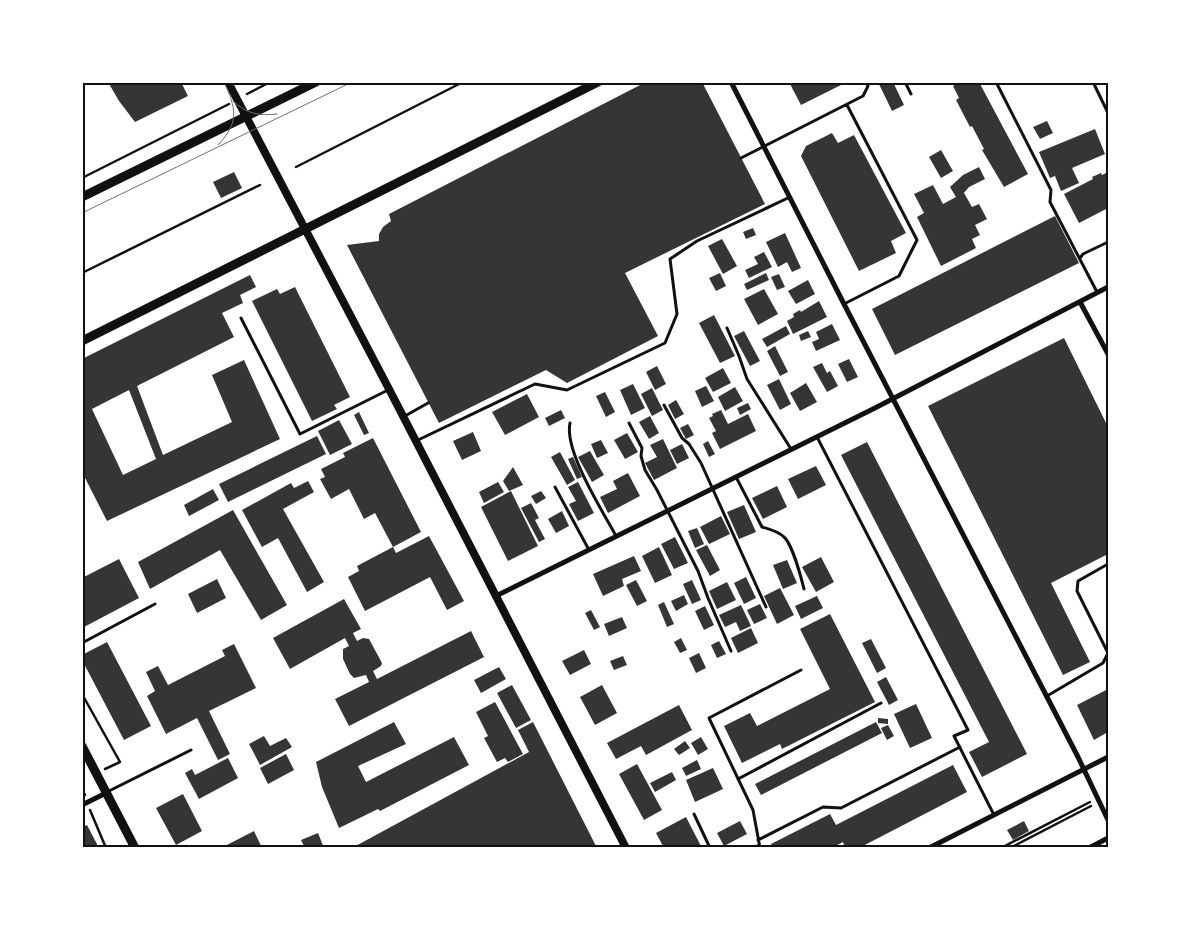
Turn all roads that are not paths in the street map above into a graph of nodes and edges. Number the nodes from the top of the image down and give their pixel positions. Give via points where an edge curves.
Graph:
1 (228, 82) edge
2 (316, 82) edge
3 (598, 82) edge
4 (732, 82) edge
5 (866, 82) edge
6 (905, 82) edge
7 (996, 82) edge
8 (1093, 82) edge
9 (911, 94) dead end
10 (847, 105) junction
11 (1108, 113) edge
12 (246, 116) junction
13 (764, 147) junction
14 (741, 158) dead end
15 (82, 196) edge
16 (790, 198) junction
17 (305, 230) junction
18 (1108, 242) edge
19 (1080, 258) junction
20 (1108, 287) edge
21 (1097, 293) junction
22 (1080, 302) junction
23 (844, 304) junction
24 (241, 318) dead end
25 (726, 328) dead end
26 (82, 342) edge
27 (1108, 354) edge
28 (389, 389) junction
29 (894, 398) junction
30 (428, 403) dead end
31 (664, 405) dead end
32 (403, 417) junction
33 (570, 423) dead end
34 (629, 423) dead end
35 (817, 436) junction
36 (416, 441) junction
37 (792, 449) junction
38 (736, 477) junction
39 (555, 487) dead end
40 (713, 488) junction
41 (668, 510) junction
42 (616, 537) junction
43 (589, 550) junction
44 (1108, 564) edge
45 (804, 589) dead end
46 (496, 596) junction
47 (154, 604) dead end
48 (766, 607) dead end
49 (82, 643) edge
50 (732, 651) dead end
51 (801, 670) dead end
52 (1047, 696) junction
53 (882, 703) dead end
54 (82, 746) edge
55 (960, 747) junction
56 (190, 750) dead end
57 (1108, 757) edge
58 (1085, 770) junction
59 (738, 779) junction
60 (106, 792) junction
61 (85, 804) edge
62 (694, 814) dead end
63 (994, 815) junction
64 (1108, 820) edge
65 (1108, 838) edge
66 (759, 844) edge
67 (135, 848) edge
68 (626, 848) edge
69 (710, 848) edge
70 (754, 848) edge
71 (929, 848) edge
72 (1089, 848) edge

1 - 12 street
2 - 12 main road
3 - 17 main road
4 - 13 street
5 - 10 lane via 868,86 863,96
6 - 9 lane
7 - 19 lane via 1051,190 1050,202
8 - 11 lane
10 - 13 lane
10 - 23 lane via 917,240 899,276
12 - 15 main road
12 - 17 street
13 - 14 lane
13 - 16 street
16 - 23 street
16 - 36 lane via 697,241 670,259 677,314 665,342 567,390 535,384
17 - 26 main road
17 - 28 street
18 - 19 lane
19 - 21 lane
20 - 21 street
21 - 22 street
22 - 27 street
22 - 29 street
23 - 29 street
24 - 28 lane via 300,434
25 - 37 lane via 747,379
28 - 32 street
29 - 35 street
29 - 52 street
30 - 32 lane
31 - 40 lane
32 - 36 street
33 - 42 lane via 568,432 575,455
34 - 41 lane via 642,448 645,470
35 - 37 street
35 - 55 lane via 968,730 954,736
36 - 46 street
37 - 38 street
38 - 40 street
38 - 45 lane via 762,527 785,537
39 - 43 lane
40 - 41 street
40 - 48 lane
41 - 42 street
41 - 50 lane
42 - 43 street
43 - 46 street
44 - 52 lane via 1078,581 1077,591 1108,653 1103,663
46 - 68 street
47 - 49 lane
51 - 59 lane via 709,718
52 - 58 street
53 - 59 lane
54 - 60 main road
55 - 63 lane
55 - 66 lane via 841,808 823,807
56 - 60 lane
57 - 58 street
58 - 63 street
58 - 64 street
59 - 66 lane via 753,810
60 - 61 street
60 - 67 main road
62 - 69 lane
63 - 71 street
65 - 72 street
66 - 70 lane

